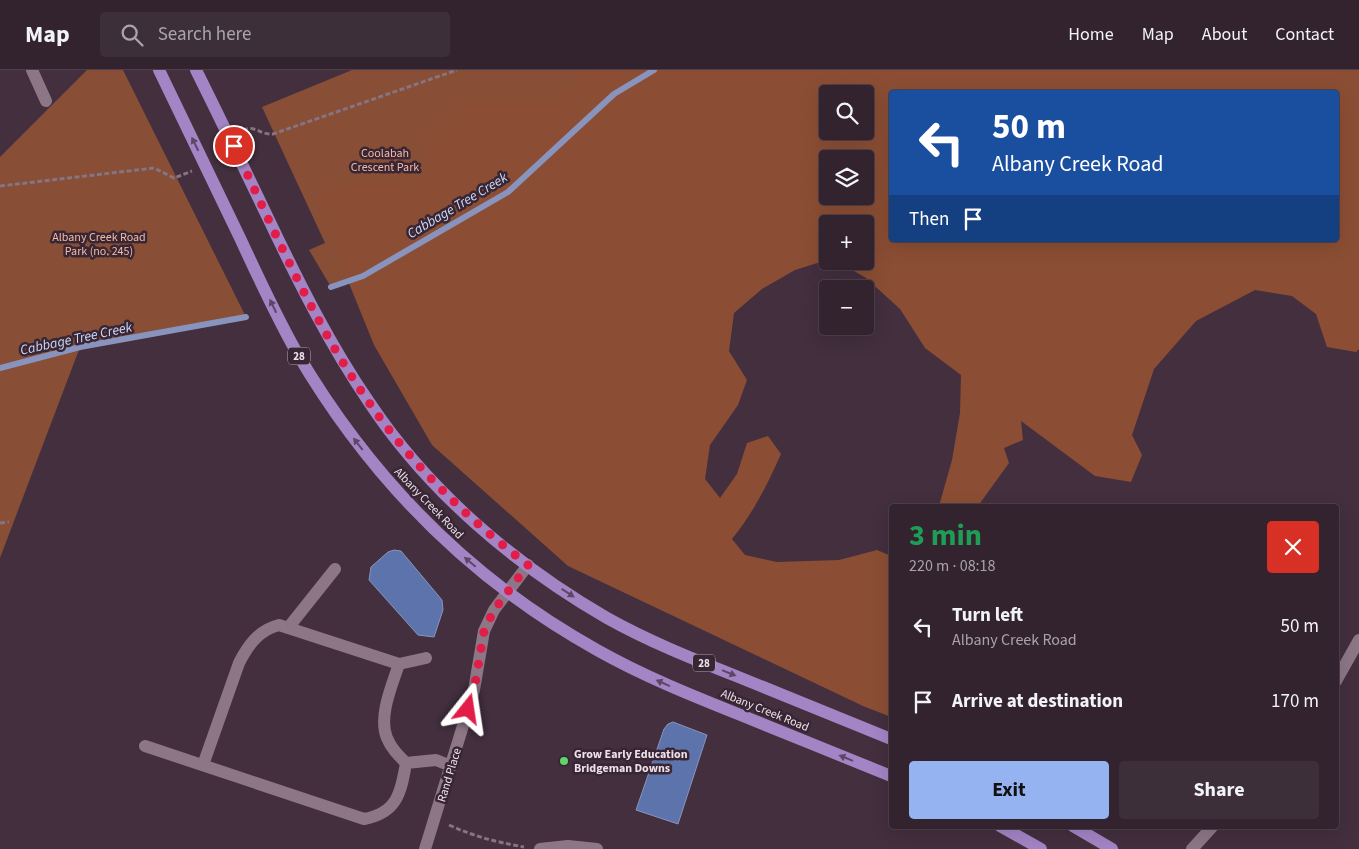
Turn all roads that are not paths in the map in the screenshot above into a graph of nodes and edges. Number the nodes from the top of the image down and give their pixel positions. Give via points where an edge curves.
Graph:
1 (32, 70) edge
2 (159, 70) edge
3 (196, 70) edge
4 (46, 102) dead end
5 (528, 565) junction
6 (335, 569) dead end
7 (508, 592) junction
8 (288, 628) junction
9 (1359, 640) edge
10 (426, 658) dead end
11 (398, 664) junction
12 (1339, 676) edge
13 (889, 738) edge
14 (145, 746) dead end
15 (406, 763) junction
16 (203, 765) junction
17 (451, 766) junction
18 (889, 775) edge
19 (1005, 829) edge
20 (1078, 829) edge
21 (1210, 829) edge
22 (425, 849) edge
23 (540, 849) edge
24 (597, 849) edge
25 (1041, 849) edge
26 (1112, 849) edge
27 (1192, 849) edge

1 - 4 street
7 -> 2 main road, Albany Creek Road / 28 via 426,523 378,469 335,412 296,351
3 - 5 main road, Albany Creek Road / 28 via 319,321 370,404 406,451 445,493 470,518
5 - 7 street, Rand Place
5 -> 13 main road, Albany Creek Road / 28 via 586,605 640,635
6 - 8 street
7 - 17 street, Rand Place via 484,631 474,690
18 -> 7 main road, Albany Creek Road / 28 via 632,669 558,627
8 - 11 street
8 - 16 street via 279,625 267,628 247,647 238,663
9 - 12 street
10 - 11 street
11 - 15 street via 383,725 392,748
14 - 16 street
15 - 16 street via 394,804 376,817 364,819
15 - 17 street via 436,760
17 - 22 street, Rand Place
19 - 25 main road
20 - 26 main road
21 - 27 street
23 - 24 street via 568,846

